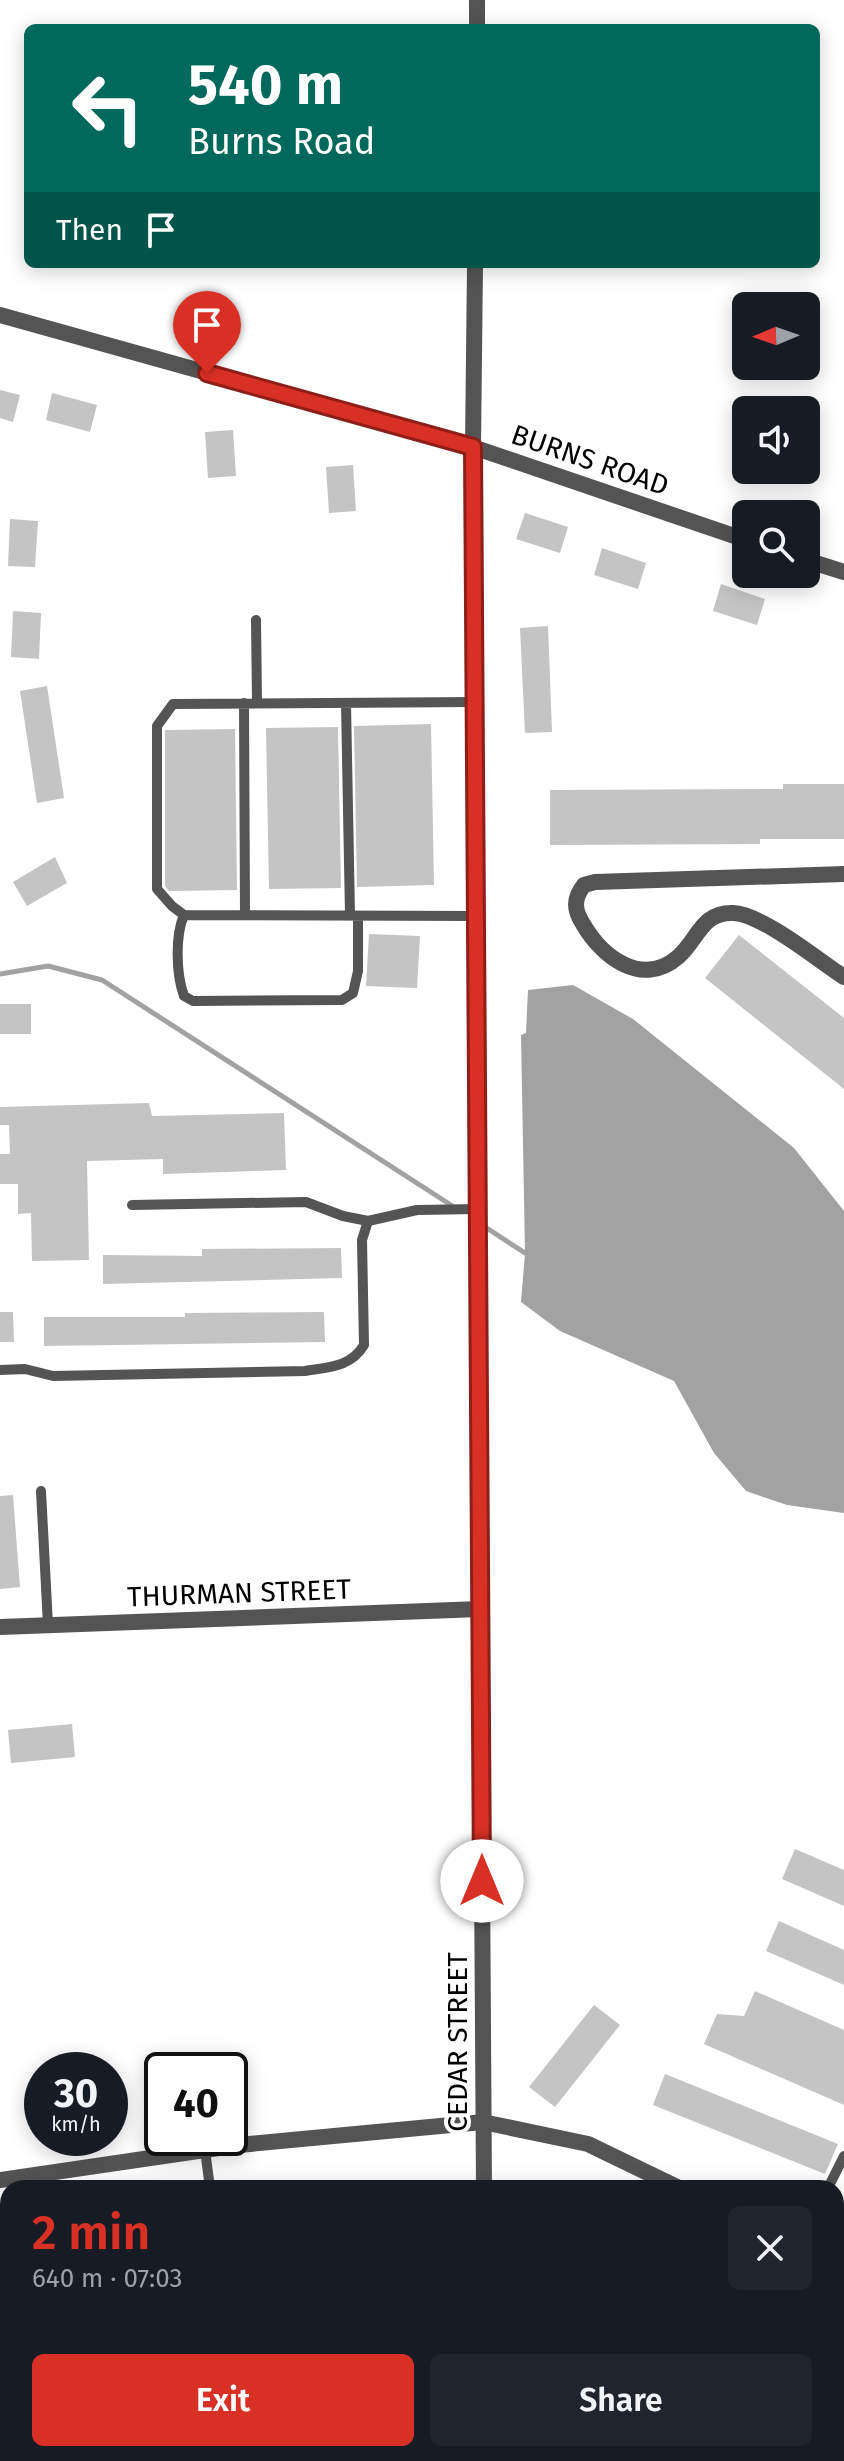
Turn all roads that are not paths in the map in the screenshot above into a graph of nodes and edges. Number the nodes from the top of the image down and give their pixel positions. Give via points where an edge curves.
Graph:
1 (477, 0) edge
2 (477, 24) edge
3 (475, 268) edge
4 (0, 315) edge
5 (473, 447) junction
6 (732, 535) edge
7 (820, 564) edge
8 (844, 572) edge
9 (256, 620) dead end
10 (475, 702) junction
11 (244, 703) junction
12 (257, 703) junction
13 (346, 703) junction
14 (844, 874) edge
15 (184, 915) junction
16 (245, 915) junction
17 (354, 916) junction
18 (476, 916) junction
19 (844, 977) edge
20 (132, 1205) dead end
21 (478, 1209) junction
22 (368, 1221) junction
23 (0, 1370) edge
24 (41, 1491) dead end
25 (480, 1609) junction
26 (48, 1625) junction
27 (0, 1627) edge
28 (483, 2122) junction
29 (248, 2146) edge
30 (164, 2156) edge
31 (206, 2156) edge
32 (844, 2156) edge
33 (0, 2180) edge
34 (209, 2180) edge
35 (484, 2180) edge
36 (662, 2180) edge
37 (832, 2180) edge

1 - 2 street
3 - 5 street, CEDAR STREET
4 - 5 street, BURNS ROAD
5 - 6 street, BURNS ROAD
5 - 10 street, CEDAR STREET
7 - 8 street
9 - 12 lane
10 - 13 lane
10 - 18 street, CEDAR STREET
11 - 12 lane
11 - 15 lane via 173,704 157,726 157,889
11 - 16 lane
12 - 13 lane
13 - 17 lane
14 - 19 street via 595,882 584,885 575,902 592,941 609,959 630,968 666,964 679,956 703,922 734,912 754,919
15 - 16 lane
15 - 17 lane via 180,983 184,996 193,1001 342,1000 353,993 358,971
16 - 17 lane
17 - 18 lane
18 - 21 street, CEDAR STREET
20 - 22 lane via 306,1202
21 - 22 lane via 417,1210
21 - 25 street, CEDAR STREET
22 - 23 lane via 362,1240 364,1345 357,1357 339,1366 53,1376
24 - 26 lane
25 - 26 street, THURMAN STREET
25 - 28 street, CEDAR STREET
26 - 27 street, THURMAN STREET
28 - 29 street
28 - 35 street, CEDAR STREET
28 - 36 street via 588,2144
30 - 33 street
31 - 34 lane
32 - 37 lane

